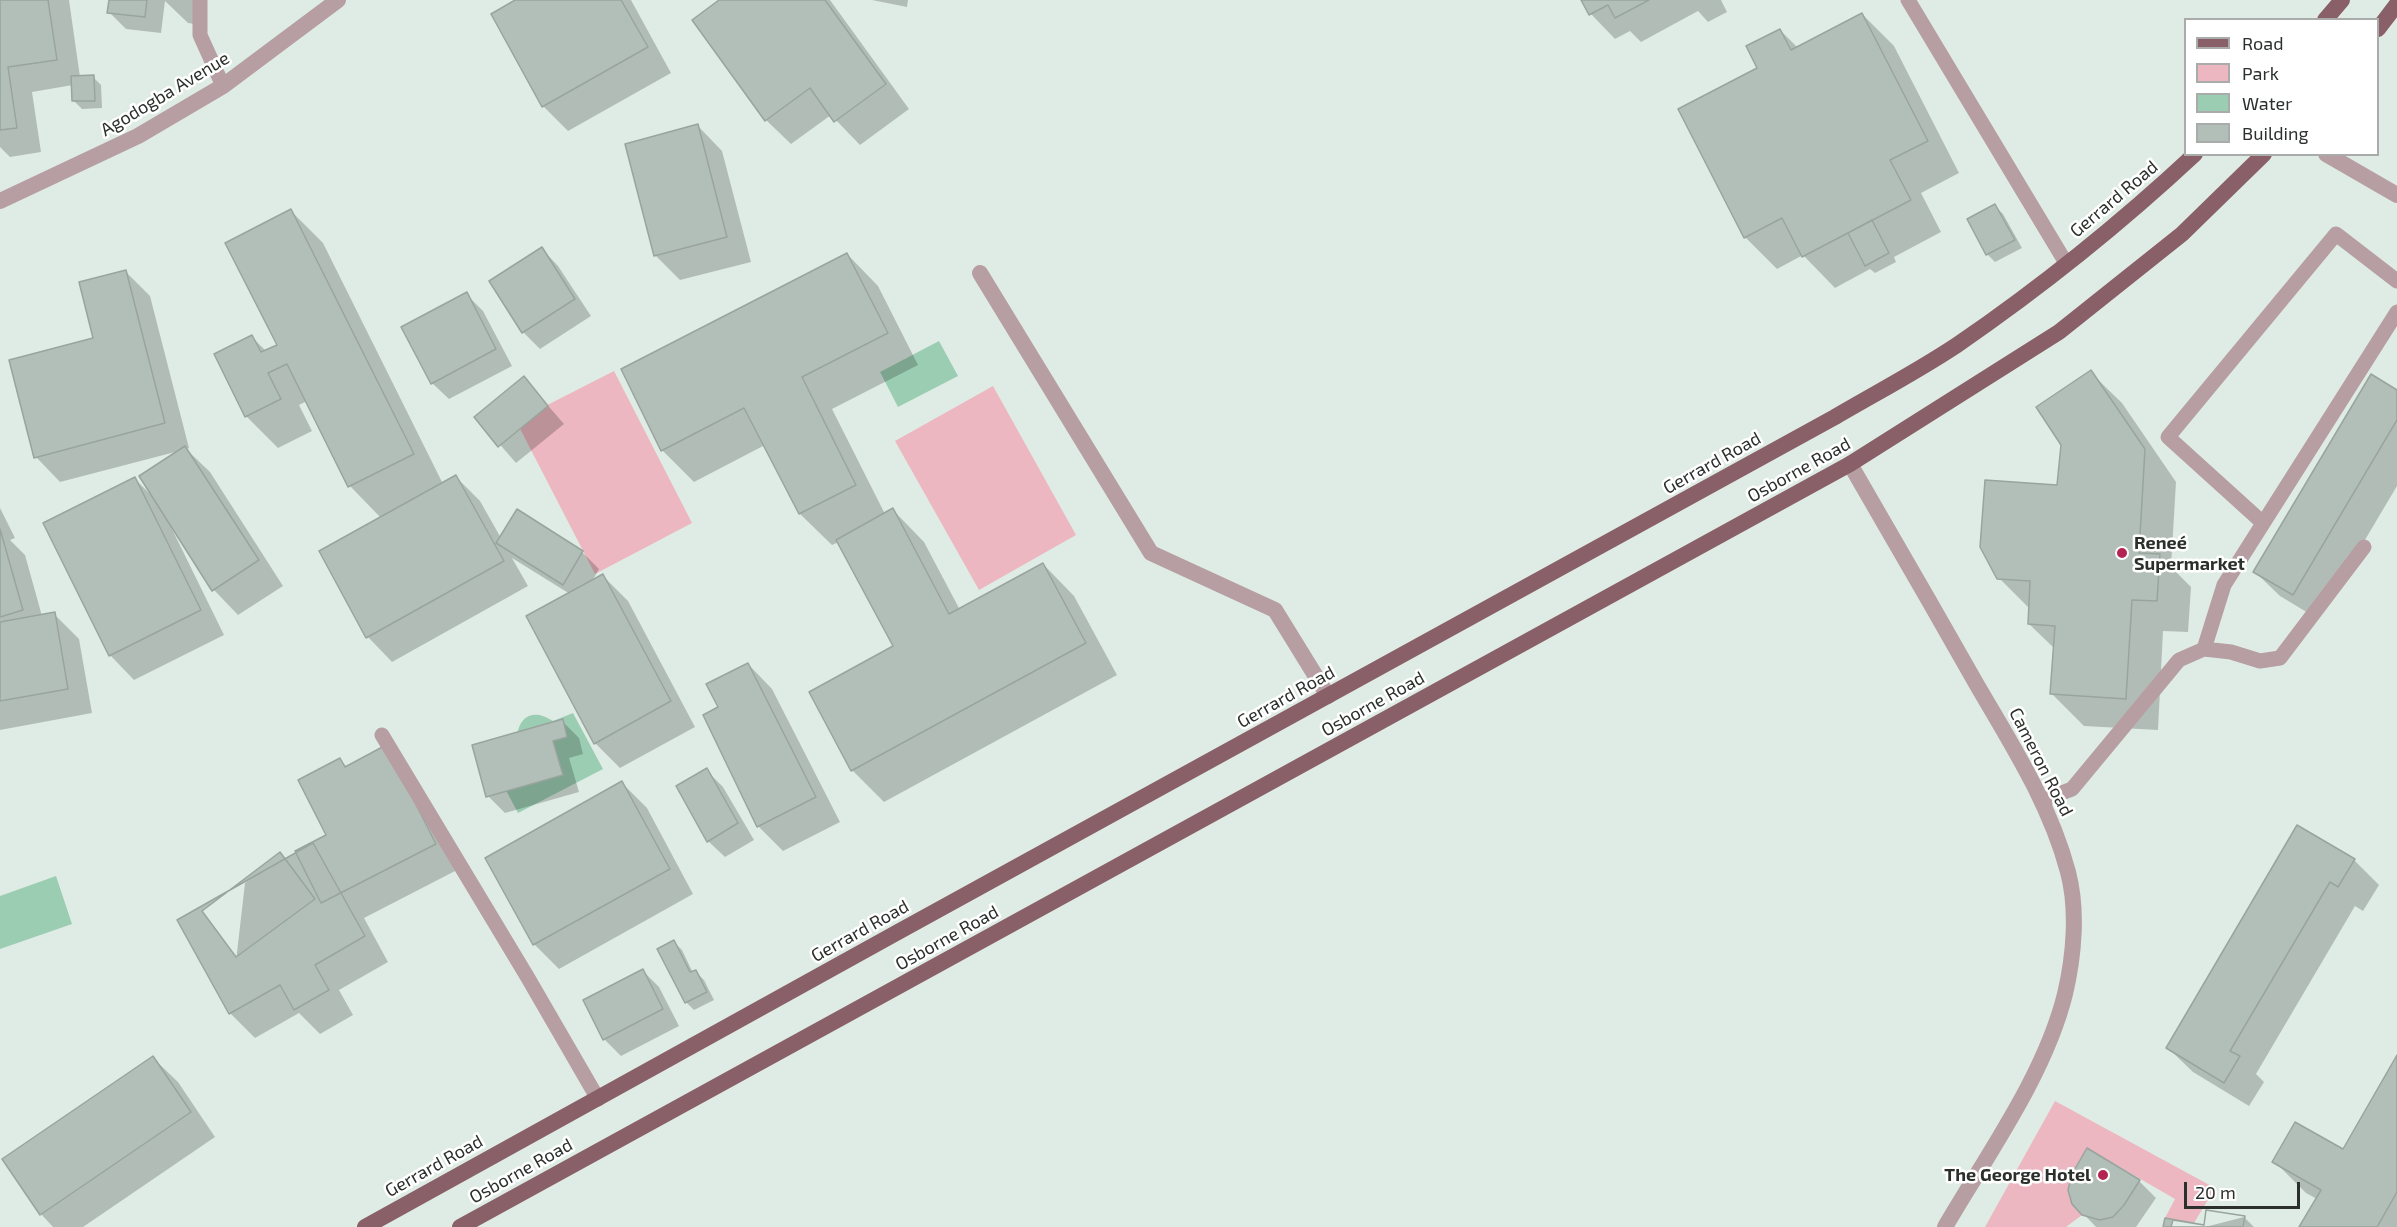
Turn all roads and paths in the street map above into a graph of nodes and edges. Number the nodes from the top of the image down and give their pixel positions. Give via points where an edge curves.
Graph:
1 (200, 0) edge
2 (338, 0) edge
3 (1908, 0) edge
4 (2342, 0) edge
5 (2397, 4) edge
6 (2327, 18) edge
7 (2379, 28) edge
8 (222, 86) junction
9 (2193, 156) edge
10 (2262, 156) edge
11 (2329, 156) edge
12 (2397, 195) edge
13 (0, 201) edge
14 (2066, 263) junction
15 (980, 273) dead end
16 (2397, 281) edge
17 (2397, 312) edge
18 (1850, 464) junction
19 (2263, 523) junction
20 (2364, 547) dead end
21 (2204, 649) junction
22 (1328, 696) junction
23 (382, 735) dead end
24 (2043, 800) junction
25 (598, 1099) junction
26 (365, 1227) edge
27 (460, 1227) edge
28 (1945, 1227) edge

1 - 8 lane via 201,35
2 - 8 street, Agodogba Avenue
3 - 14 lane
4 - 6 main road
5 - 7 main road
8 - 13 street, Agodogba Avenue via 138,136
9 - 14 main road, Gerrard Road
10 - 18 main road, Osborne Road via 2182,234 2059,333
11 - 12 street
14 - 22 main road, Gerrard Road via 1956,345 1835,417
15 - 22 street via 1151,553 1275,610
16 - 19 lane via 2336,234 2168,437
17 - 19 lane
18 - 24 street, Cameron Road
18 - 27 main road, Osborne Road
19 - 21 lane via 2224,585
20 - 21 lane via 2280,658 2260,661
21 - 24 lane via 2179,660 2072,789
22 - 25 main road, Gerrard Road
23 - 25 lane
24 - 28 street, Cameron Road via 2073,897 2065,993 2041,1061
25 - 26 main road, Gerrard Road

